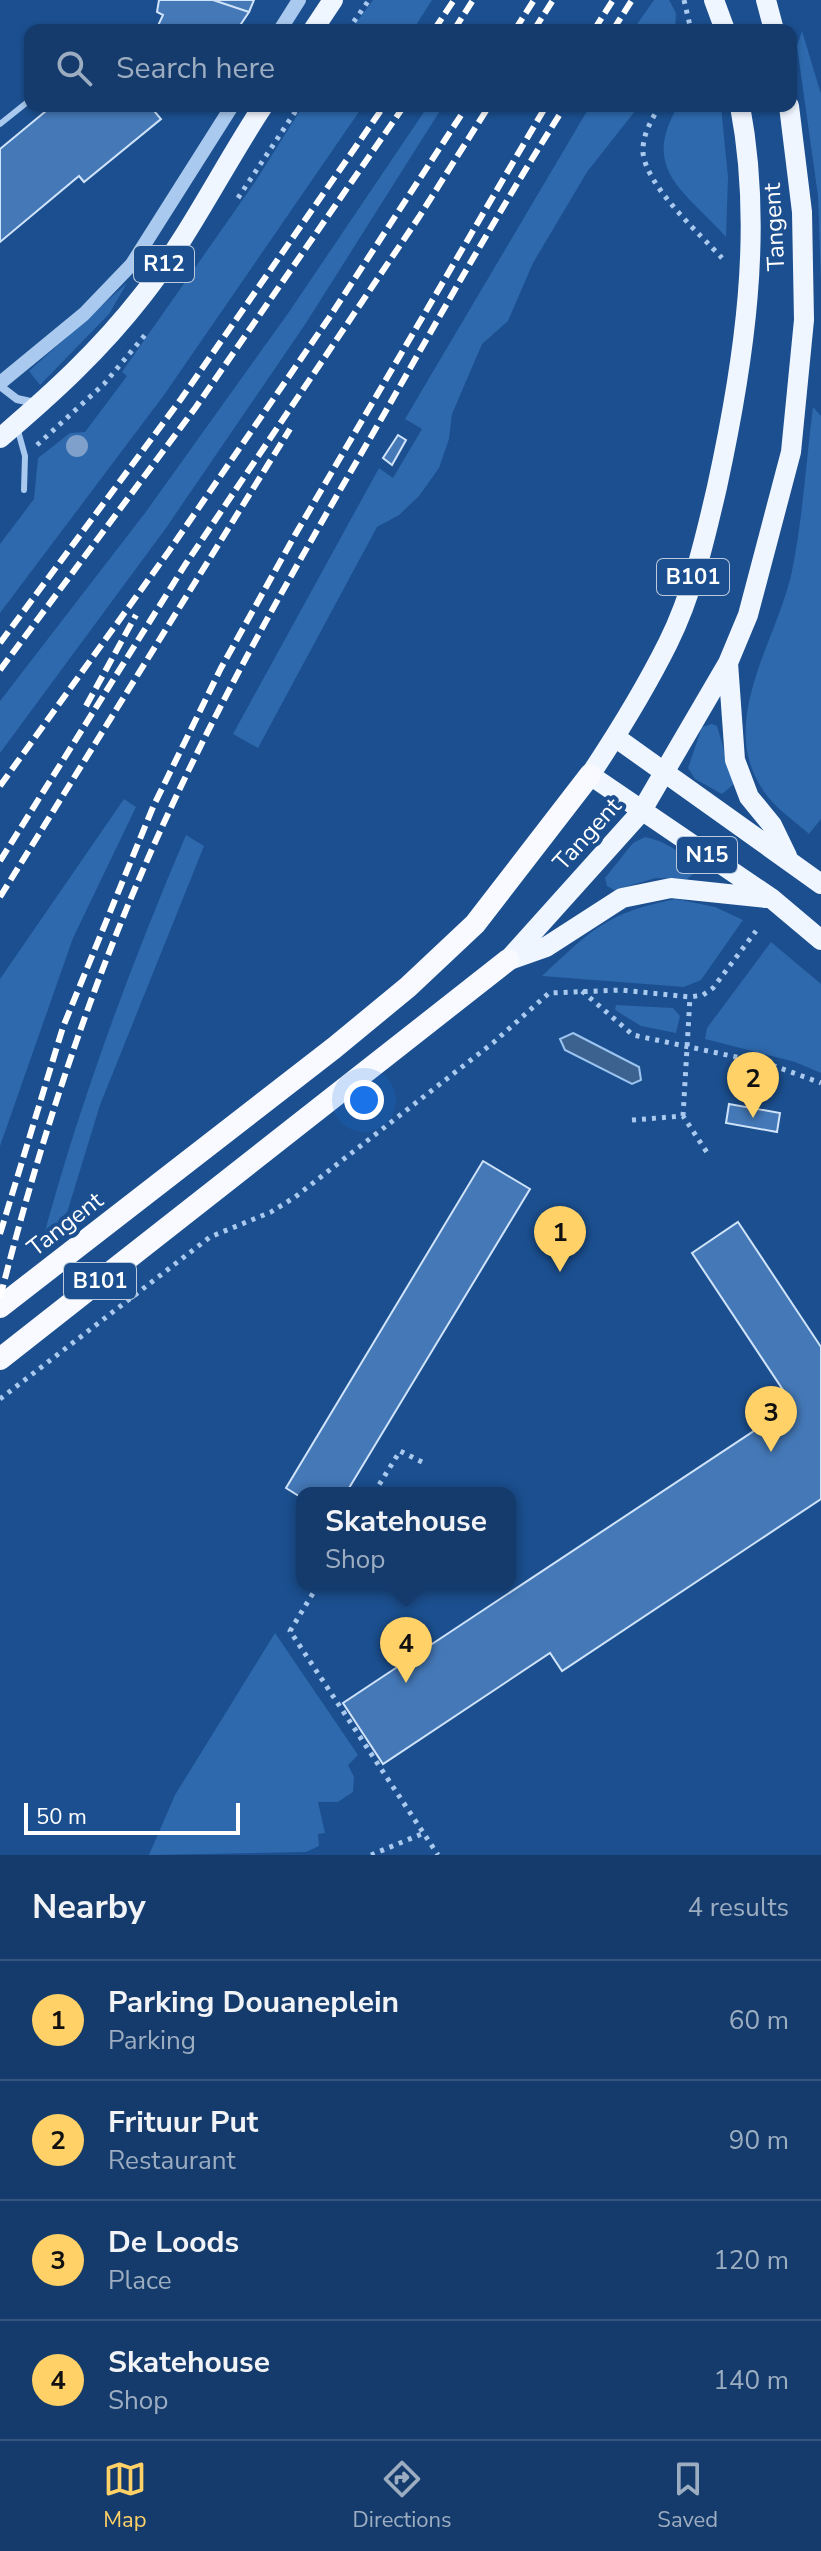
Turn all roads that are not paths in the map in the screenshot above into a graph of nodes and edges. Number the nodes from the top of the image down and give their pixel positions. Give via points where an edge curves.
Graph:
1 (299, 0) edge
2 (333, 0) edge
3 (714, 0) edge
4 (766, 0) edge
5 (284, 24) edge
6 (317, 24) edge
7 (723, 24) edge
8 (772, 24) edge
9 (24, 105) edge
10 (228, 112) edge
11 (259, 112) edge
12 (741, 112) edge
13 (790, 112) edge
14 (0, 124) edge
15 (0, 385) edge
16 (41, 405) junction
17 (16, 424) junction
18 (0, 438) edge
19 (24, 490) dead end
20 (728, 663) junction
21 (615, 737) junction
22 (666, 774) junction
23 (590, 775) junction
24 (641, 812) junction
25 (789, 859) junction
26 (821, 884) edge
27 (771, 898) junction
28 (821, 940) edge
29 (508, 960) junction
30 (0, 1307) edge
31 (0, 1359) edge

1 - 5 street
2 - 6 main road
3 - 7 main road
4 - 8 main road
9 - 14 lane
10 - 15 street, R12 via 132,264 84,314
11 - 16 main road, R12 via 144,294
12 - 21 main road, Tangent / B101 via 751,251 735,404 703,550 669,641
13 - 20 main road, Tangent / B101 via 802,212 804,320 791,452 760,574
15 - 16 street via 17,399
16 - 17 main road, R12
17 - 18 main road, R12
17 - 19 lane via 25,456
20 - 22 main road, Tangent / B101
20 - 25 main road via 735,760 749,797 772,825
21 - 22 main road, N15
21 - 23 main road, Tangent / B101
22 - 24 main road, Tangent / B101
22 - 25 main road, N15
23 - 24 main road, N15
23 - 30 highway, Tangent / B101 via 475,924 408,987
24 - 27 main road, N15
24 - 29 main road, Tangent / B101
25 - 26 main road, N15
27 - 28 main road, N15
27 - 29 main road via 671,888 622,898 546,947
29 - 31 highway, Tangent / B101

